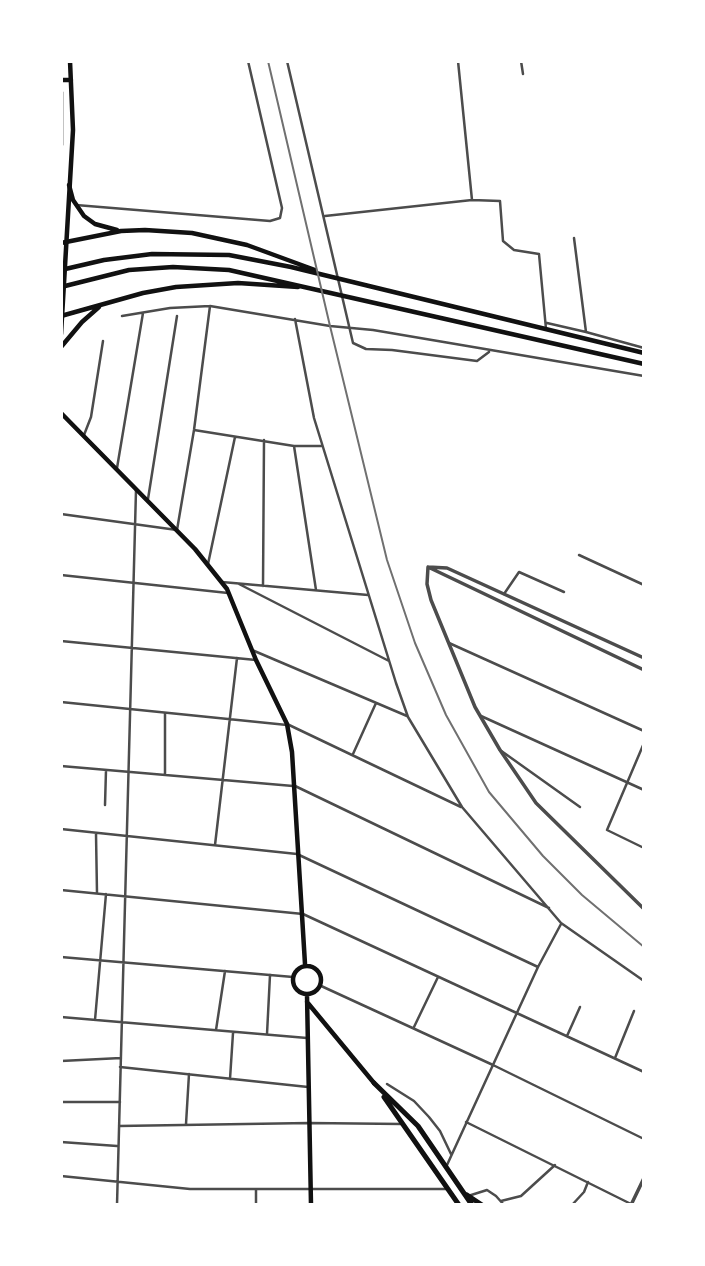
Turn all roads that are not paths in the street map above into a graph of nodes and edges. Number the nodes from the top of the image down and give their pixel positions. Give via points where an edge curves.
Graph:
1 (70, 61) edge
2 (248, 61) edge
3 (287, 61) edge
4 (458, 61) edge
5 (521, 61) edge
6 (523, 75) dead end
7 (61, 80) edge
8 (71, 80) junction
9 (61, 92) edge
10 (62, 113) edge
11 (61, 145) edge
12 (69, 185) junction
13 (472, 200) junction
14 (76, 205) junction
15 (325, 216) junction
16 (121, 231) junction
17 (574, 238) dead end
18 (63, 242) edge
19 (62, 267) edge
20 (332, 277) junction
21 (61, 287) edge
22 (315, 289) junction
23 (103, 304) junction
24 (210, 306) junction
25 (143, 313) junction
26 (63, 314) edge
27 (122, 316) dead end
28 (177, 316) dead end
29 (295, 319) junction
30 (546, 326) junction
31 (349, 328) junction
32 (586, 332) junction
33 (61, 334) edge
34 (103, 341) dead end
35 (61, 347) edge
36 (644, 350) edge
37 (490, 351) junction
38 (644, 364) edge
39 (644, 376) edge
40 (62, 414) edge
41 (194, 430) junction
42 (61, 435) edge
43 (84, 435) junction
44 (235, 437) junction
45 (264, 440) junction
46 (294, 446) junction
47 (323, 446) junction
48 (117, 470) junction
49 (136, 490) junction
50 (148, 502) junction
51 (61, 514) edge
52 (135, 524) junction
53 (177, 530) junction
54 (579, 555) dead end
55 (208, 565) junction
56 (428, 568) junction
57 (61, 575) edge
58 (222, 582) junction
59 (134, 583) junction
60 (239, 584) junction
61 (644, 585) edge
62 (263, 586) junction
63 (316, 590) junction
64 (564, 592) dead end
65 (229, 593) junction
66 (503, 594) junction
67 (369, 595) junction
68 (498, 601) junction
69 (61, 641) edge
70 (448, 643) junction
71 (132, 648) junction
72 (252, 650) junction
73 (237, 658) junction
74 (644, 658) edge
75 (256, 660) junction
76 (389, 661) junction
77 (644, 670) edge
78 (61, 702) edge
79 (376, 703) junction
80 (130, 709) junction
81 (165, 713) junction
82 (479, 715) junction
83 (408, 717) junction
84 (230, 719) junction
85 (287, 725) junction
86 (644, 731) edge
87 (644, 743) edge
88 (500, 750) junction
89 (353, 755) junction
90 (61, 766) edge
91 (106, 770) junction
92 (128, 772) junction
93 (165, 775) junction
94 (223, 780) junction
95 (627, 782) junction
96 (293, 786) junction
97 (644, 790) edge
98 (104, 806) dead end
99 (462, 807) junction
100 (580, 807) dead end
101 (61, 829) edge
102 (96, 832) junction
103 (127, 836) junction
104 (215, 845) junction
105 (644, 848) edge
106 (297, 854) junction
107 (61, 890) edge
108 (97, 893) junction
109 (106, 894) junction
110 (125, 896) junction
111 (551, 909) junction
112 (644, 909) edge
113 (303, 914) junction
114 (561, 923) junction
115 (61, 957) edge
116 (101, 960) junction
117 (123, 962) junction
118 (305, 964) junction
119 (538, 967) junction
120 (225, 971) junction
121 (270, 975) junction
122 (293, 976) junction
123 (438, 977) junction
124 (644, 981) edge
125 (319, 985) junction
126 (307, 998) junction
127 (580, 1007) dead end
128 (634, 1011) dead end
129 (517, 1013) junction
130 (61, 1017) edge
131 (95, 1020) junction
132 (122, 1022) junction
133 (414, 1027) junction
134 (216, 1030) junction
135 (233, 1032) junction
136 (267, 1035) junction
137 (567, 1036) junction
138 (307, 1038) junction
139 (121, 1058) junction
140 (615, 1059) junction
141 (61, 1061) edge
142 (494, 1065) junction
143 (120, 1067) junction
144 (644, 1072) edge
145 (189, 1074) junction
146 (230, 1079) junction
147 (374, 1083) junction
148 (387, 1084) dead end
149 (309, 1087) junction
150 (61, 1102) edge
151 (120, 1102) junction
152 (466, 1122) junction
153 (309, 1123) junction
154 (404, 1124) junction
155 (186, 1125) junction
156 (119, 1126) junction
157 (644, 1139) edge
158 (61, 1142) edge
159 (118, 1146) junction
160 (451, 1154) junction
161 (555, 1165) junction
162 (445, 1168) junction
163 (61, 1176) edge
164 (644, 1178) edge
165 (588, 1182) junction
166 (118, 1183) junction
167 (256, 1189) junction
168 (310, 1189) junction
169 (447, 1189) junction
170 (461, 1190) junction
171 (468, 1196) junction
172 (503, 1203) edge
173 (631, 1204) edge
174 (117, 1205) edge
175 (256, 1205) edge
176 (311, 1205) edge
177 (458, 1205) edge
178 (472, 1205) edge
179 (482, 1205) edge
180 (572, 1205) edge

1 - 8 main road
2 - 14 street via 282,208 280,218 270,221
3 - 15 street
4 - 13 street
5 - 6 street
7 - 8 main road
8 - 12 main road
9 - 10 main road
10 - 11 main road
12 - 14 main road
12 - 18 main road
13 - 15 street
13 - 30 street via 500,201 503,241 513,250 539,254
14 - 16 main road via 92,222
15 - 31 street
16 - 18 main road
16 - 20 main road via 217,237
17 - 32 street
18 - 19 main road
19 - 20 main road via 123,257 197,253 229,255
19 - 26 main road
20 - 30 main road
21 - 22 main road via 129,270 184,267 238,271
22 - 23 main road via 218,283 159,290
22 - 38 main road
23 - 26 main road
23 - 35 main road
24 - 25 street
24 - 29 street
24 - 41 street
25 - 27 street
25 - 48 street
26 - 33 main road
28 - 50 street
29 - 31 street
29 - 47 street
30 - 32 street
30 - 36 main road
31 - 37 street
31 - 37 street via 354,343 366,349 477,361
32 - 36 street
34 - 43 street
37 - 39 street
40 - 42 street
40 - 43 main road
41 - 44 street
41 - 53 street
43 - 48 main road
44 - 45 street
44 - 55 street
45 - 46 street
45 - 62 street
46 - 47 street
46 - 63 street
47 - 67 street
48 - 49 main road
49 - 50 main road
49 - 52 street
50 - 53 main road
51 - 52 street
52 - 53 street
52 - 59 street
53 - 55 main road
54 - 61 street
55 - 58 main road
56 - 66 street via 447,568
56 - 68 street
56 - 70 street via 429,595
57 - 59 street
58 - 60 street
58 - 65 main road
59 - 65 street
59 - 71 street
60 - 62 street
60 - 76 street
62 - 63 street
63 - 67 street
64 - 66 street via 519,572
65 - 72 main road
66 - 68 street
66 - 74 street
67 - 76 street
68 - 77 street
69 - 71 street
70 - 82 street
70 - 86 street
71 - 73 street
71 - 80 street
72 - 75 main road
72 - 79 street
73 - 75 street
73 - 84 street
75 - 85 main road
76 - 83 street
78 - 80 street
79 - 83 street
79 - 89 street
80 - 81 street
80 - 92 street
81 - 84 street
81 - 93 street
82 - 88 street
82 - 95 street
83 - 99 street
84 - 85 street
84 - 94 street
85 - 89 street
85 - 96 main road
87 - 95 street
88 - 100 street
88 - 112 street via 536,803
89 - 99 street
90 - 91 street
91 - 92 street
91 - 98 street
92 - 93 street
92 - 103 street
93 - 94 street
94 - 96 street
94 - 104 street
95 - 97 street
95 - 105 street via 607,830
96 - 106 main road
96 - 111 street
99 - 111 street
101 - 102 street
102 - 103 street
102 - 108 street
103 - 104 street
103 - 110 street
104 - 106 street
106 - 113 main road
106 - 119 street
107 - 108 street
108 - 109 street
109 - 110 street
109 - 116 street
110 - 113 street
110 - 117 street
111 - 114 street
113 - 118 main road
113 - 123 street
114 - 119 street
114 - 124 street
115 - 116 street
116 - 117 street
116 - 131 street
117 - 120 street
117 - 132 street
118 - 122 main road
118 - 125 main road via 318,971
119 - 129 street
120 - 121 street
120 - 134 street
121 - 122 street
121 - 136 street
122 - 126 main road via 295,987
123 - 129 street
123 - 133 street
125 - 126 main road
125 - 133 street
126 - 138 main road
126 - 147 main road
127 - 137 street
128 - 140 street
129 - 137 street
129 - 142 street
130 - 131 street
131 - 132 street
132 - 134 street
132 - 139 street
133 - 142 street
134 - 135 street
135 - 136 street
135 - 146 street
136 - 138 street
137 - 140 street
138 - 149 main road
139 - 141 street
139 - 143 street
140 - 144 street
142 - 152 street
142 - 157 street
143 - 145 street
143 - 151 street
145 - 146 street
145 - 155 street
146 - 149 street
147 - 154 highway
147 - 162 highway via 411,1118
148 - 160 street via 429,1117
149 - 153 main road
150 - 151 street
151 - 156 street
152 - 160 street
152 - 161 street
153 - 154 street
153 - 155 street
153 - 168 main road
154 - 169 highway
155 - 156 street
156 - 159 street
158 - 159 street
159 - 166 street
160 - 162 street
161 - 165 street
161 - 172 street via 522,1196
162 - 170 highway
163 - 166 street
164 - 173 street
165 - 173 street
165 - 180 street
166 - 167 street
166 - 174 street
167 - 168 street
167 - 175 street
168 - 169 street
168 - 176 main road
169 - 177 highway
170 - 171 highway
170 - 178 highway
171 - 172 street via 487,1190
171 - 179 highway

